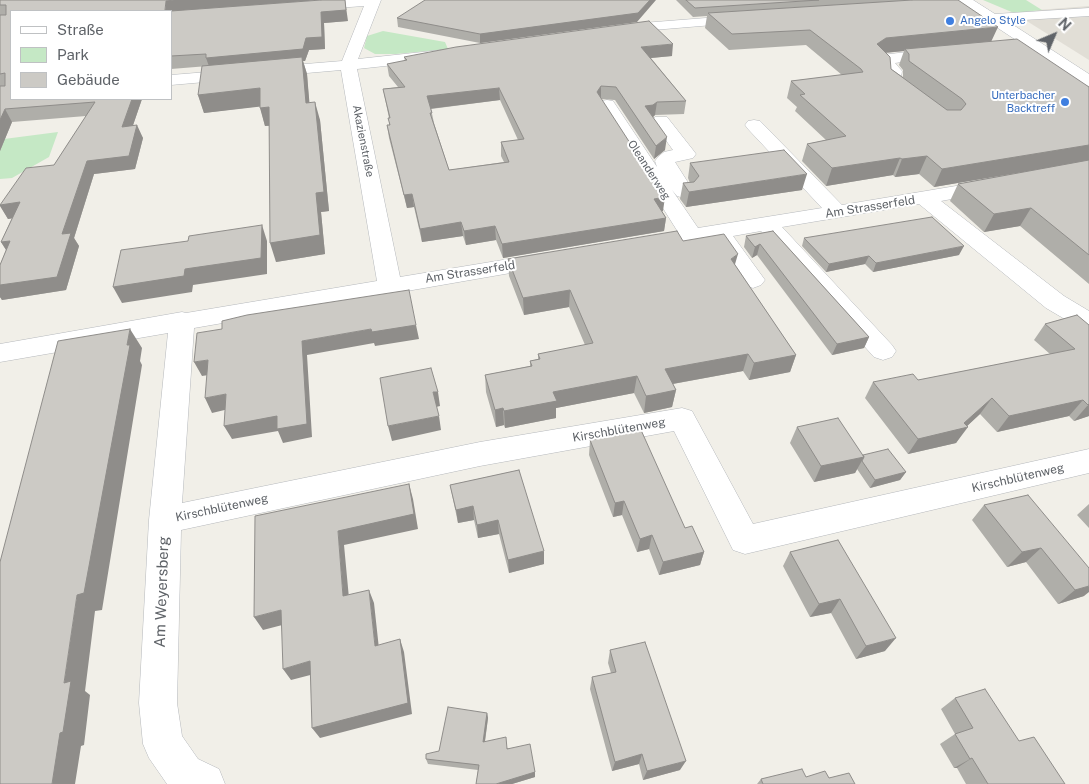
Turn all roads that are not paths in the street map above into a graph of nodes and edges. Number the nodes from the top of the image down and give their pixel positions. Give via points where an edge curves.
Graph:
1 (374, 0) edge
2 (967, 2) edge
3 (296, 7) edge
4 (917, 8) edge
5 (1089, 12) edge
6 (756, 18) edge
7 (992, 18) junction
8 (602, 31) edge
9 (1034, 46) junction
10 (971, 50) edge
11 (459, 52) edge
12 (954, 52) edge
13 (348, 65) junction
14 (172, 80) edge
15 (1089, 81) edge
16 (908, 92) edge
17 (607, 105) edge
18 (661, 121) dead end
19 (754, 125) dead end
20 (1014, 182) edge
21 (924, 198) junction
22 (838, 212) junction
23 (767, 224) junction
24 (707, 233) junction
25 (624, 247) edge
26 (567, 256) edge
27 (753, 280) dead end
28 (390, 285) junction
29 (182, 320) junction
30 (1089, 322) edge
31 (883, 351) dead end
32 (0, 353) edge
33 (1089, 461) edge
34 (165, 520) junction
35 (204, 784) edge

1 - 3 street
1 - 13 street
2 - 4 street
2 - 7 street
5 - 7 street
6 - 8 street
7 - 9 street
9 - 10 street
9 - 15 street
11 - 13 street
12 - 16 street via 882,60 894,71 893,80
13 - 14 street
13 - 28 street, Akazienstraße
17 - 24 street, Oleanderweg
18 - 24 street via 686,154 667,158 666,168
19 - 22 street
20 - 21 street, Am Strasserfeld
21 - 22 street, Am Strasserfeld
21 - 30 street via 1055,302
22 - 23 street, Am Strasserfeld
23 - 24 street, Am Strasserfeld
23 - 31 street
24 - 25 street, Am Strasserfeld
24 - 27 street
26 - 28 street, Am Strasserfeld
28 - 29 street, Am Strasserfeld
29 - 32 street, Am Strasserfeld
29 - 34 street, Am Weyersberg
33 - 34 street, Kirschblütenweg via 745,540 682,419 480,454
34 - 35 street, Am Weyersberg via 158,703 163,744 184,773

